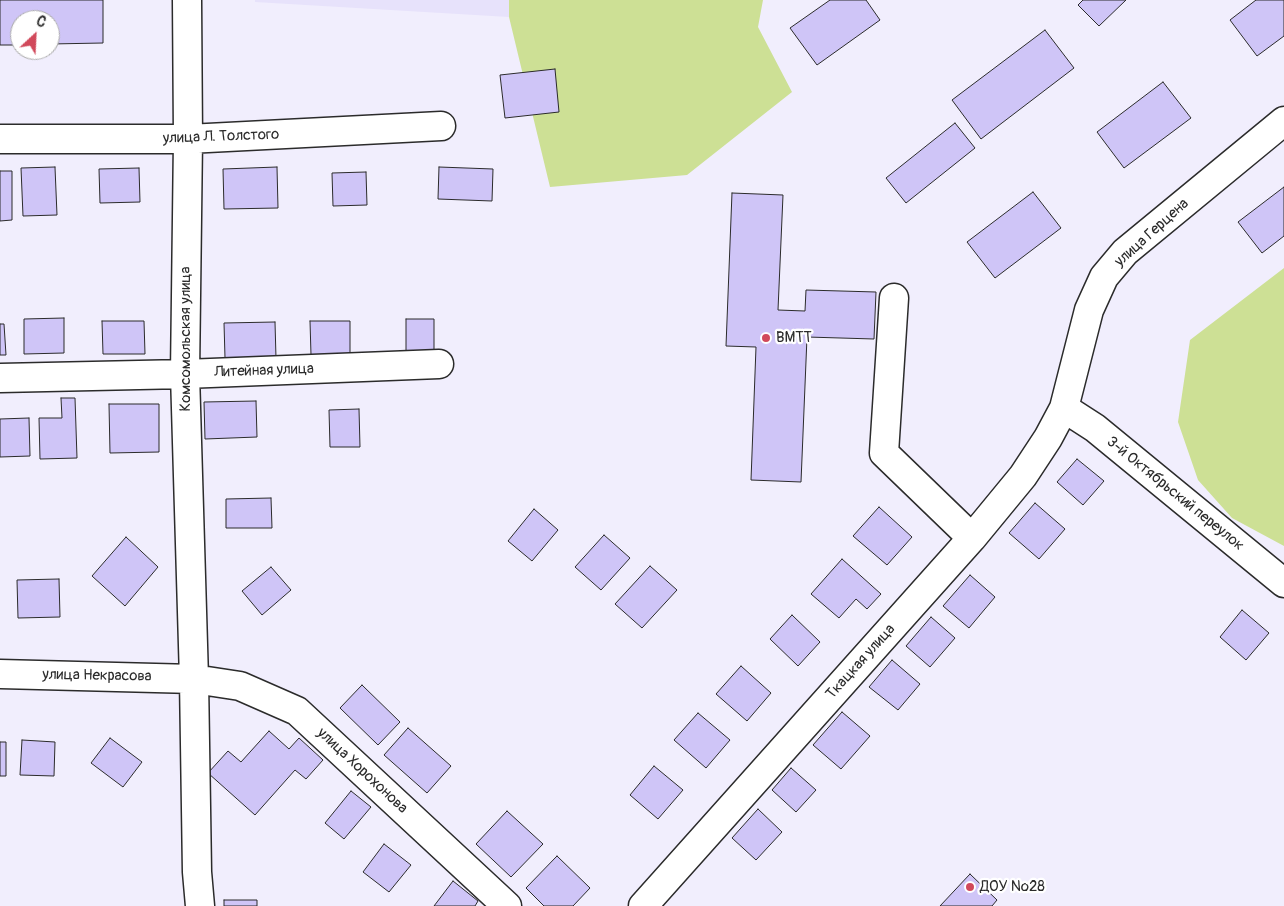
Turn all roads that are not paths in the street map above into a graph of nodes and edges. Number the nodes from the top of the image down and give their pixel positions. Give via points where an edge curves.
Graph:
1 (186, 0) edge
2 (1284, 121) edge
3 (441, 126) dead end
4 (0, 139) edge
5 (188, 139) junction
6 (894, 298) dead end
7 (439, 364) dead end
8 (185, 374) junction
9 (0, 378) edge
10 (1064, 408) junction
11 (972, 538) junction
12 (1284, 583) edge
13 (0, 674) edge
14 (194, 679) junction
15 (200, 906) edge
16 (507, 906) edge
17 (643, 906) edge

1 - 5 street, Комсомольская улица
2 - 10 street, улица Герцена via 1125,252 1104,277 1089,310
3 - 5 street, улица Л. Толстого
4 - 5 street, улица Л. Толстого
5 - 8 street, Комсомольская улица
6 - 11 street via 884,454
7 - 8 street, Литейная улица
8 - 9 street, Литейная улица
8 - 14 street, Комсомольская улица
10 - 11 street, Ткацкая улица via 1023,476
10 - 12 street, 3-й Октябрьский переулок via 1095,428
11 - 17 street, Ткацкая улица
13 - 14 street, улица Некрасова
14 - 15 street, Комсомольская улица
14 - 16 street, улица Хорохонова via 240,686 297,711

